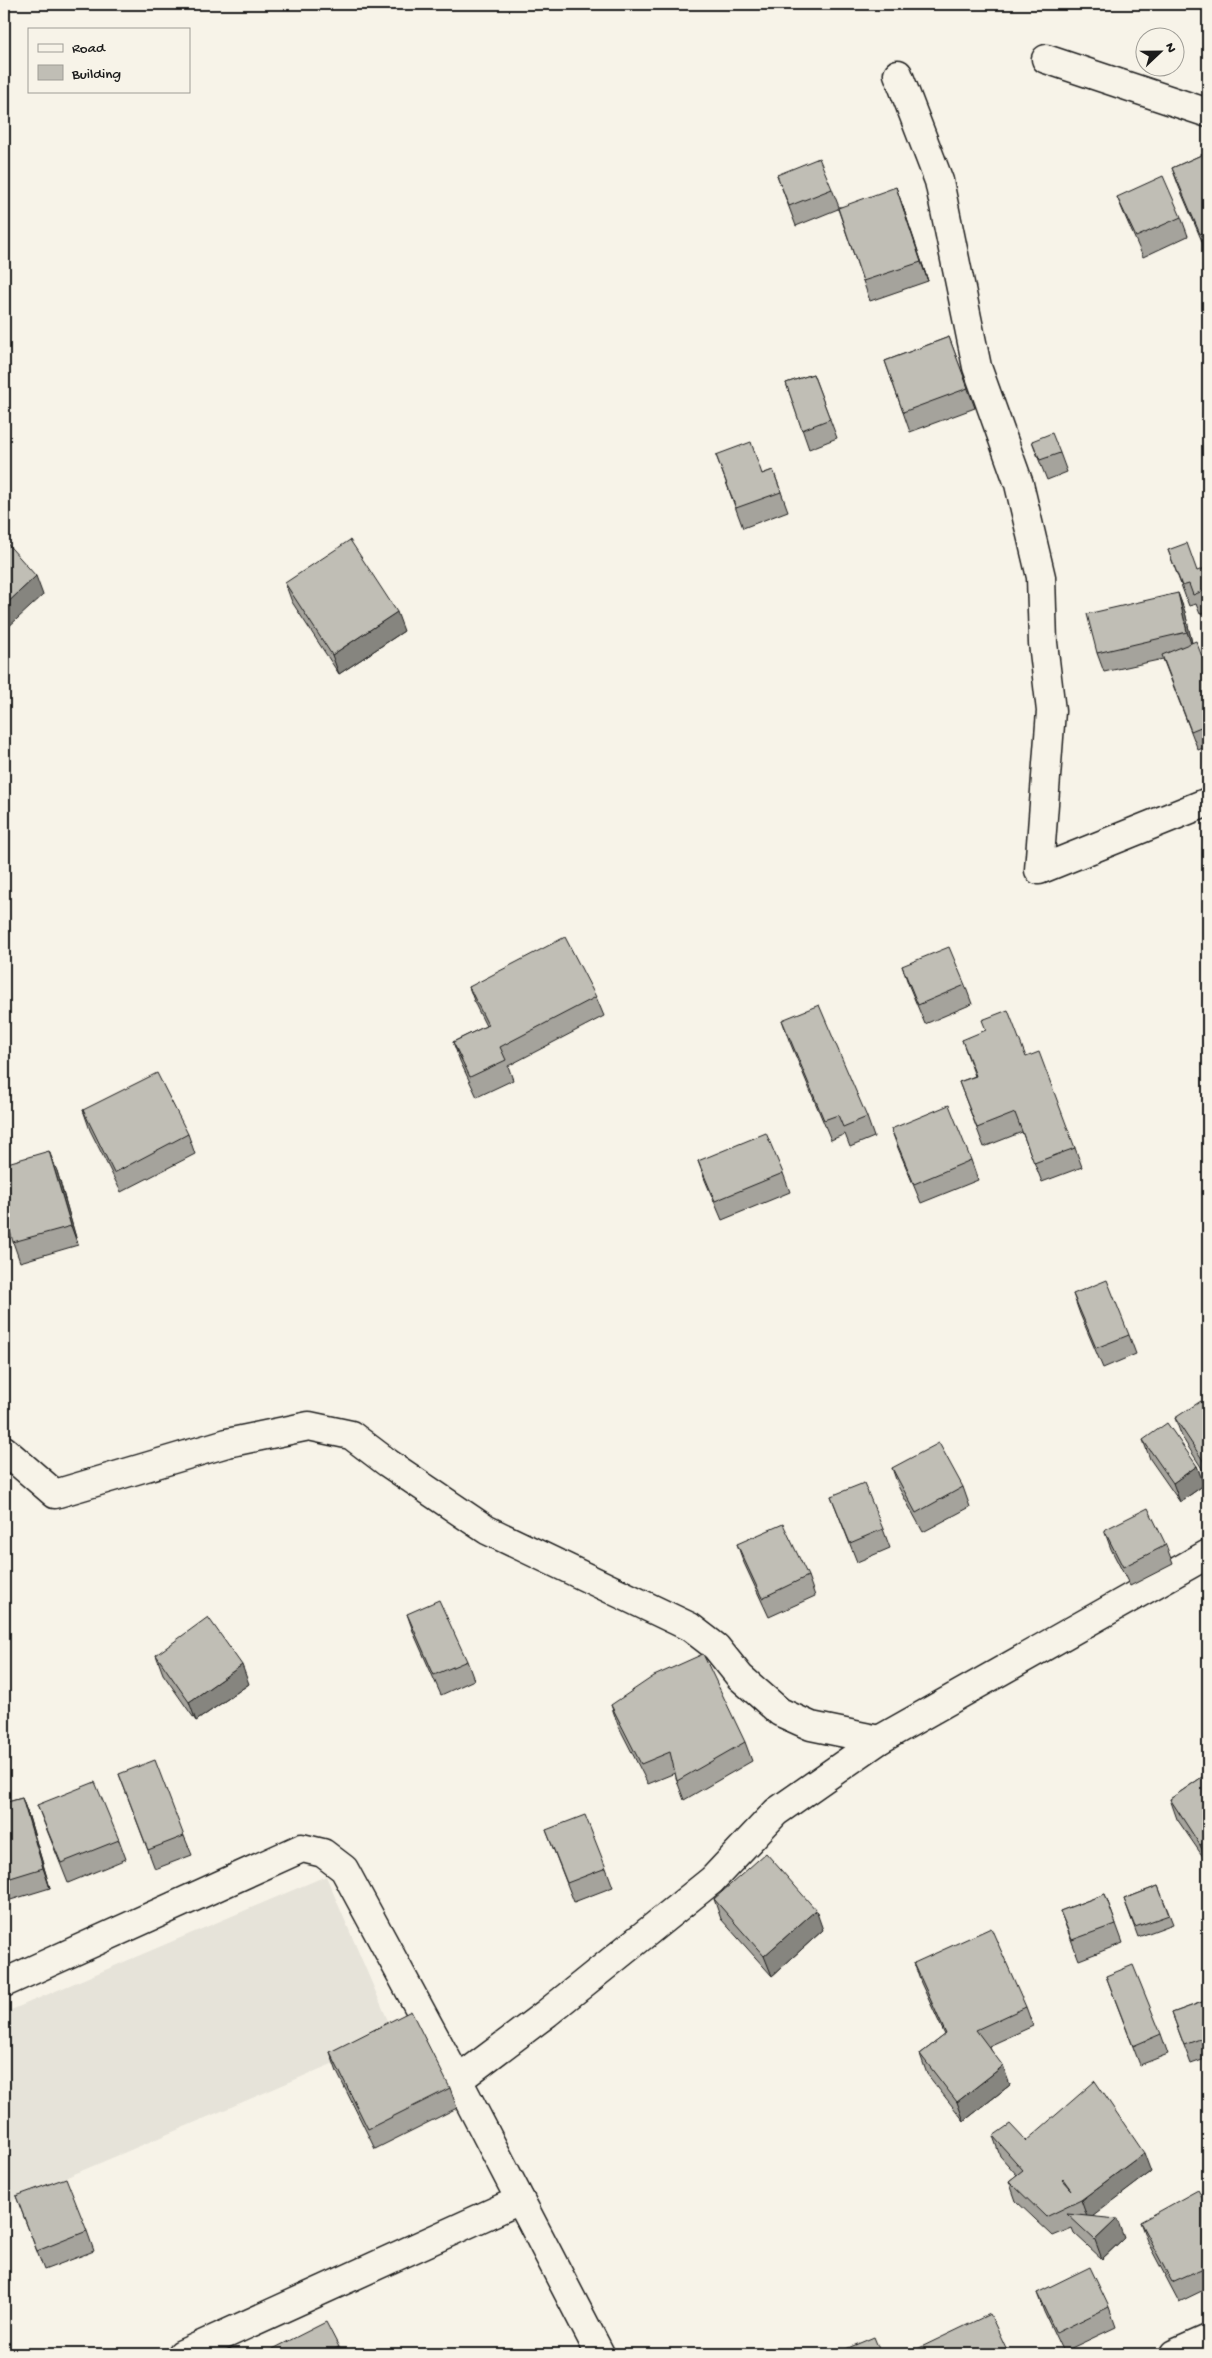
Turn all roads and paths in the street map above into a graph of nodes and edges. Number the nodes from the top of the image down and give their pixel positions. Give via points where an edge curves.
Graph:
1 (1046, 59) dead end
2 (898, 74) dead end
3 (1208, 113) edge
4 (1208, 802) edge
5 (4, 1450) edge
6 (1208, 1554) edge
7 (878, 1740) junction
8 (4, 1983) edge
9 (458, 2080) junction
10 (520, 2200) junction
11 (1208, 2339) edge
12 (182, 2354) edge
13 (600, 2354) edge
14 (1174, 2354) edge

1 - 3 street
2 - 4 street via 939,181 977,367 1018,484 1041,577 1043,643 1051,711 1039,870
5 - 7 street via 54,1494 227,1444 309,1426 351,1435 388,1464 487,1530 690,1627 716,1647 740,1677 780,1712 811,1726
6 - 7 street
7 - 9 street via 776,1812 712,1880
8 - 9 street via 302,1848 323,1853 344,1868
9 - 10 street
10 - 12 street
10 - 13 street
11 - 14 street

